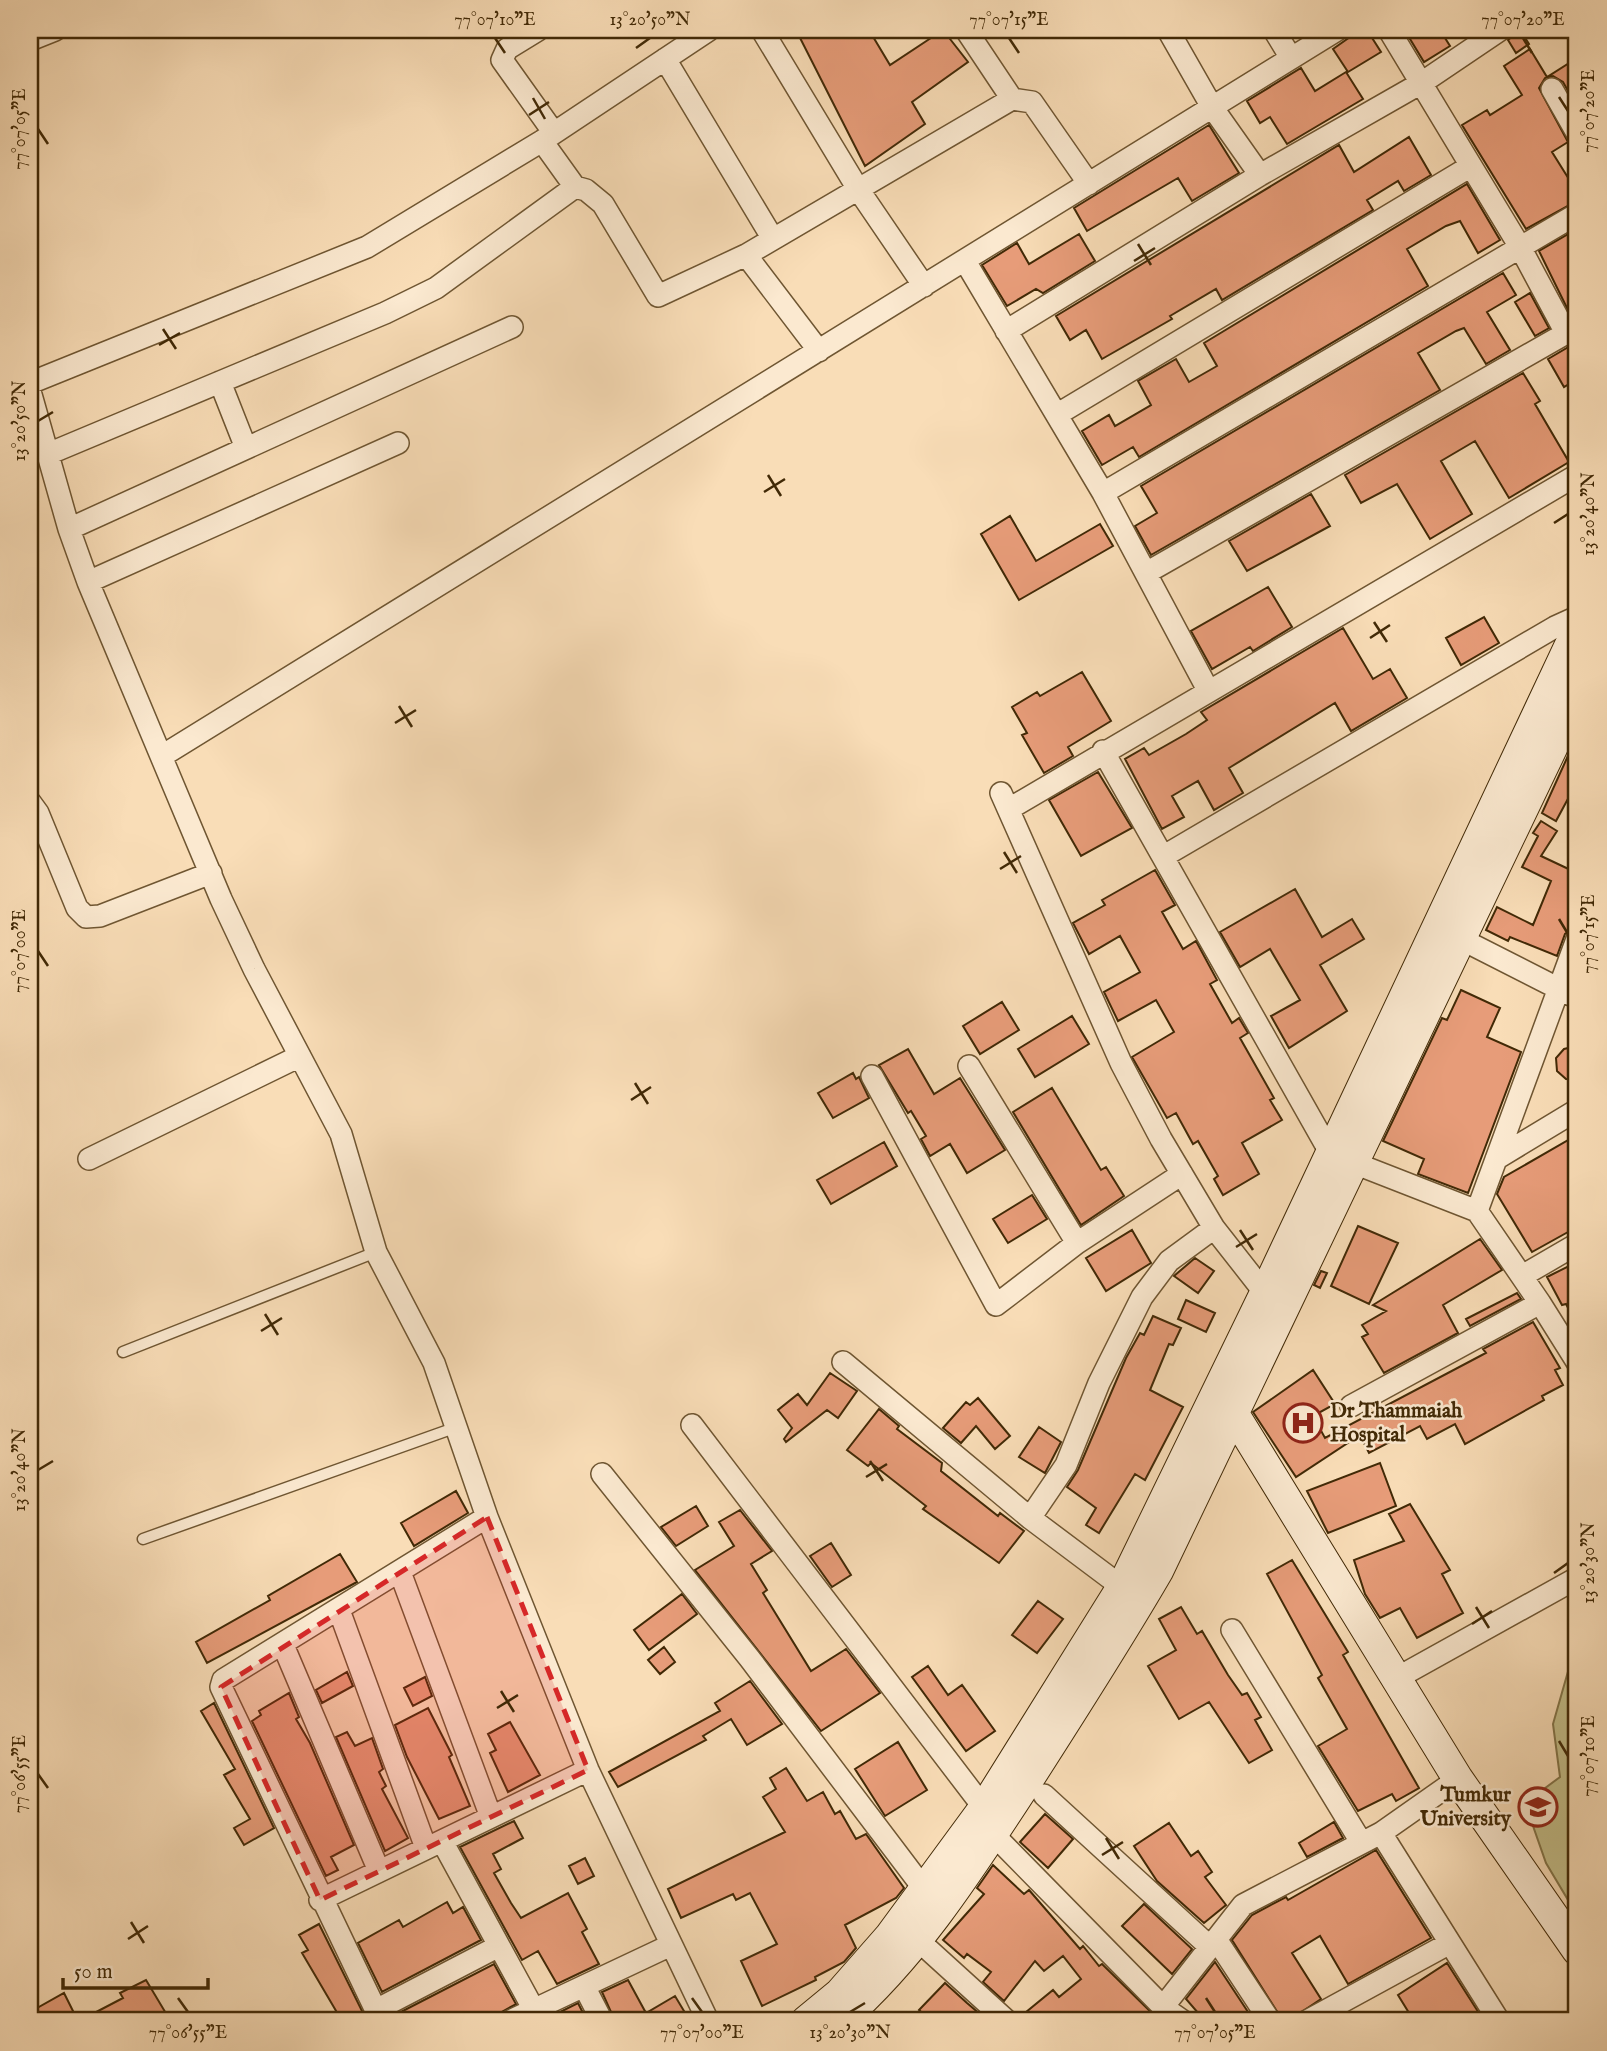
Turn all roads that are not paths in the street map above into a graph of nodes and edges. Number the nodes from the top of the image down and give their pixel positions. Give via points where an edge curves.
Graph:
1 (55, 30) edge
2 (536, 30) edge
3 (709, 30) edge
4 (762, 30) edge
5 (966, 30) edge
6 (1168, 30) edge
7 (1275, 30) edge
8 (1338, 30) edge
9 (1389, 30) edge
10 (1500, 30) edge
11 (30, 40) edge
12 (1291, 58) junction
13 (665, 59) junction
14 (1423, 82) junction
15 (1552, 89) dead end
16 (1012, 99) junction
17 (1212, 107) junction
18 (1577, 133) edge
19 (548, 137) junction
20 (1471, 166) junction
21 (1260, 175) junction
22 (1089, 184) junction
23 (575, 187) junction
24 (858, 189) junction
25 (1577, 214) edge
26 (773, 239) junction
27 (1520, 247) junction
28 (746, 255) junction
29 (965, 261) junction
30 (924, 286) junction
31 (512, 327) dead end
32 (1572, 330) edge
33 (1006, 331) junction
34 (819, 351) junction
35 (220, 382) junction
36 (30, 383) edge
37 (30, 391) edge
38 (1058, 414) junction
39 (398, 443) dead end
40 (246, 448) junction
41 (48, 454) junction
42 (1577, 475) edge
43 (1104, 493) junction
44 (69, 529) junction
45 (1146, 573) junction
46 (88, 582) junction
47 (1577, 617) edge
48 (1577, 630) edge
49 (1208, 690) junction
50 (1577, 696) edge
51 (1565, 743) edge
52 (1103, 751) junction
53 (162, 756) junction
54 (30, 802) edge
55 (1164, 856) junction
56 (211, 873) junction
57 (1461, 939) junction
58 (1577, 939) edge
59 (1568, 994) edge
60 (300, 1056) junction
61 (969, 1066) dead end
62 (872, 1076) dead end
63 (1577, 1110) edge
64 (89, 1159) dead end
65 (1341, 1159) junction
66 (1496, 1159) junction
67 (1182, 1174) junction
68 (1477, 1211) junction
69 (1214, 1228) junction
70 (1077, 1243) junction
71 (1577, 1244) edge
72 (376, 1252) junction
73 (1522, 1276) junction
74 (1265, 1293) junction
75 (1540, 1303) junction
76 (124, 1352) dead end
77 (842, 1362) dead end
78 (1577, 1362) edge
79 (1218, 1389) junction
80 (1351, 1406) dead end
81 (1235, 1413) junction
82 (692, 1425) dead end
83 (457, 1427) junction
84 (602, 1474) dead end
85 (487, 1517) junction
86 (1030, 1518) junction
87 (143, 1539) dead end
88 (400, 1572) junction
89 (1577, 1578) edge
90 (1122, 1587) junction
91 (339, 1610) junction
92 (1232, 1630) dead end
93 (283, 1645) junction
94 (1397, 1678) junction
95 (588, 1770) junction
96 (1458, 1779) junction
97 (1044, 1795) dead end
98 (491, 1817) junction
99 (988, 1821) junction
100 (1381, 1833) junction
101 (1362, 1842) junction
102 (434, 1845) junction
103 (380, 1871) junction
104 (924, 1889) junction
105 (320, 1900) junction
106 (909, 1932) junction
107 (1213, 1943) junction
108 (1450, 1943) junction
109 (671, 1945) junction
110 (499, 1946) junction
111 (1577, 1950) edge
112 (584, 1986) junction
113 (534, 2010) junction
114 (379, 2016) edge
115 (1174, 2016) edge
116 (855, 2017) edge
117 (510, 2021) edge
118 (602, 2021) edge
119 (708, 2021) edge
120 (806, 2021) edge
121 (1007, 2021) edge
122 (1270, 2021) edge
123 (1307, 2021) edge
124 (1499, 2021) edge

1 - 11 street
2 - 19 street via 507,49 502,60
3 - 13 street
4 - 24 street
5 - 16 street
6 - 17 street
7 - 12 street
8 - 12 street
9 - 14 street
10 - 14 street
12 - 17 street
13 - 19 street
13 - 26 street
14 - 20 street
14 - 21 street
15 - 18 street
16 - 22 street via 1032,102
16 - 24 street
17 - 21 street
17 - 22 street
19 - 23 street
19 - 36 street via 367,247
20 - 27 street
20 - 38 street
21 - 33 street
22 - 29 street
23 - 28 street via 603,204 658,296
23 - 35 street via 436,288
24 - 26 street
24 - 30 street
25 - 27 street
26 - 28 street
27 - 32 street
27 - 43 street
28 - 34 street
29 - 30 street
29 - 33 street
30 - 34 street
31 - 40 street
32 - 45 street
33 - 38 street
34 - 53 street
35 - 40 street
35 - 41 street
37 - 41 street
38 - 43 street
39 - 46 street
40 - 44 street
41 - 44 street
42 - 49 street
43 - 45 street
44 - 46 street
45 - 49 street
46 - 53 street
47 - 55 street
48 - 65 main road
49 - 52 street
50 - 51 main road
51 - 57 main road
52 - 55 street
52 - 67 street via 1005,801 1121,1063
53 - 56 street
54 - 56 street via 86,917 100,916
55 - 65 street
56 - 60 street
57 - 59 street
57 - 65 main road
58 - 59 street
59 - 66 street
60 - 64 street
60 - 72 street via 341,1135
61 - 70 street
62 - 70 street via 996,1304
63 - 66 street
65 - 68 street
65 - 74 main road
65 - 81 main road
66 - 68 street
67 - 69 street
67 - 70 street
68 - 73 street
69 - 74 street
69 - 86 street via 1169,1261 1142,1297 1066,1465
71 - 73 street
72 - 76 lane
72 - 83 street via 434,1363
73 - 75 street
74 - 79 main road
75 - 78 street
75 - 80 street
77 - 86 street
79 - 81 main road
79 - 90 main road
81 - 94 main road
81 - 99 main road via 1158,1571 1109,1654
82 - 99 street
83 - 85 street
83 - 87 lane
84 - 104 street via 750,1658
85 - 88 street
85 - 95 street
86 - 90 street
88 - 91 street
88 - 98 street
89 - 94 street
90 - 99 main road
91 - 93 street
91 - 102 street
92 - 101 street
93 - 103 street
93 - 105 street via 223,1680 221,1686
94 - 96 main road
95 - 98 street
95 - 109 street
96 - 100 street
96 - 111 main road
97 - 107 street
98 - 102 street
99 - 104 main road
99 - 106 main road
99 - 115 street
100 - 101 street
100 - 108 street
101 - 107 street via 1243,1905
102 - 103 street
102 - 110 street
103 - 105 street
104 - 106 main road
105 - 114 street
106 - 116 main road
106 - 120 main road
106 - 121 street
107 - 115 street
107 - 122 street
108 - 123 street
108 - 124 street
109 - 112 street
109 - 119 street
110 - 113 street
110 - 114 street
112 - 113 street
112 - 118 street
113 - 117 street

